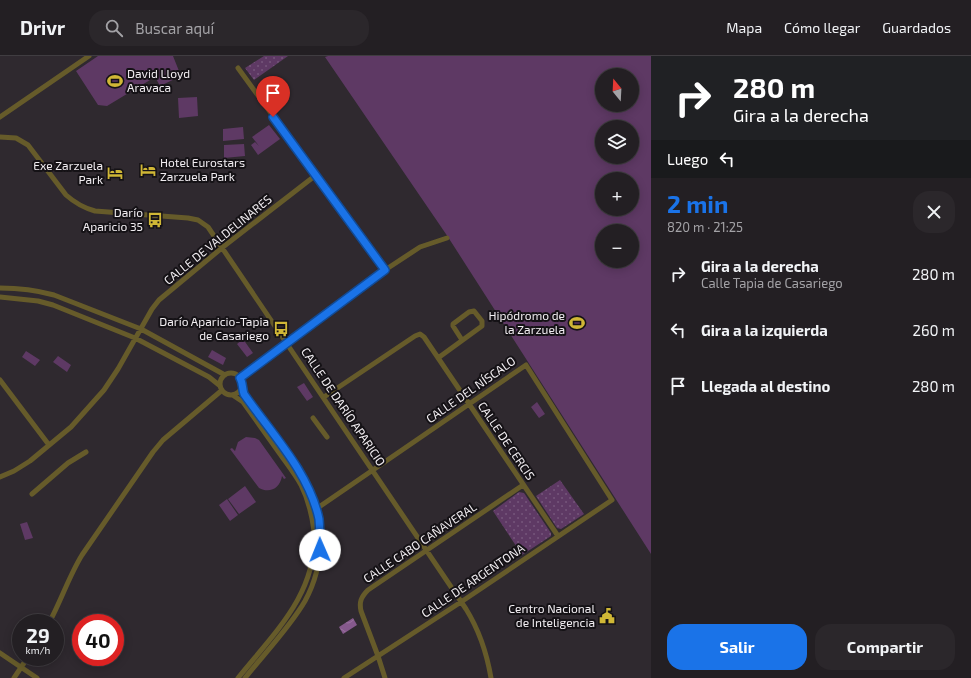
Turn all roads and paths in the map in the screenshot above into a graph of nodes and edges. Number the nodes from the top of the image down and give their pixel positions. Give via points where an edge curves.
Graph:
1 (89, 56) edge
2 (238, 68) dead end
3 (0, 117) edge
4 (0, 137) edge
5 (316, 175) junction
6 (447, 238) dead end
7 (223, 247) junction
8 (385, 270) junction
9 (0, 288) edge
10 (0, 297) edge
11 (141, 329) junction
12 (135, 338) junction
13 (462, 340) junction
14 (287, 343) junction
15 (438, 358) junction
16 (225, 375) junction
17 (240, 378) junction
18 (0, 380) edge
19 (219, 385) junction
20 (242, 388) junction
21 (221, 391) junction
22 (234, 396) junction
23 (324, 397) junction
24 (469, 404) junction
25 (313, 418) dead end
26 (327, 437) dead end
27 (49, 445) junction
28 (86, 452) dead end
29 (372, 470) junction
30 (0, 477) edge
31 (523, 485) junction
32 (32, 494) dead end
33 (612, 500) joint
34 (316, 509) junction
35 (558, 536) junction
36 (426, 550) junction
37 (461, 602) junction
38 (53, 614) edge
39 (0, 653) edge
40 (378, 656) junction
41 (21, 668) junction
42 (14, 678) edge
43 (37, 678) edge
44 (238, 678) edge
45 (245, 678) edge
46 (344, 678) edge
47 (384, 678) edge
48 (491, 678) edge

1 - 3 street
2 - 5 street
4 - 7 street, CALLE DE DARÍO APARICIO via 16,138 28,145 66,196 85,208 198,220 208,226
5 - 7 street, CALLE DE VALDELINARES
5 - 8 street
6 - 8 street via 420,247
7 - 11 street, CALLE DE VALDELINARES via 159,300
7 - 14 street, CALLE DE DARÍO APARICIO
8 - 14 street
9 - 11 street via 40,291 54,295
10 - 12 street via 53,305
11 - 12 street, CALLE DE VALDELINARES
11 - 16 street
12 - 19 street via 209,377
12 - 27 street, CALLE DE VALDELINARES via 104,390 72,427
13 - 13 street via 482,326 482,321 474,311 452,324
13 - 15 street
14 - 17 street
14 - 23 street, CALLE DE DARÍO APARICIO
15 - 23 street, CALLE DE CERCIS via 420,334
15 - 24 street, CALLE DE CERCIS
16 - 17 street via 235,374
16 - 19 street
17 - 20 street
18 - 27 street
19 - 21 street
20 - 22 street
20 - 34 street via 298,470
21 - 22 street
21 - 38 street via 163,440 153,452 82,554
22 - 44 street via 243,402 300,484 310,510 314,535 312,567 300,597
23 - 29 street, CALLE DE DARÍO APARICIO
24 - 29 street, CALLE DEL NÍSCALO
24 - 31 street, CALLE DE CERCIS
24 - 33 street, CALLE DEL NÍSCALO via 526,365
25 - 26 street
27 - 30 street, CALLE DE VALDELINARES via 14,472
28 - 32 street via 68,462
29 - 34 street, CALLE DEL NÍSCALO
29 - 36 street, CALLE DE DARÍO APARICIO
31 - 35 street, CALLE DE CERCIS
31 - 36 street, CALLE CABO CAÑAVERAL
33 - 35 street, CALLE DE ARGENTONA
34 - 45 street via 320,528 320,550 312,584 296,614
35 - 37 street, CALLE DE ARGENTONA
36 - 37 street, CALLE DE DARÍO APARICIO
36 - 40 street, CALLE CABO CAÑAVERAL via 362,596 361,611
37 - 40 street, CALLE DE ARGENTONA
37 - 48 street, CALLE DE DARÍO APARICIO via 484,648
39 - 41 street
40 - 46 street, CALLE DE ARGENTONA
40 - 47 street
41 - 42 street
41 - 43 street

